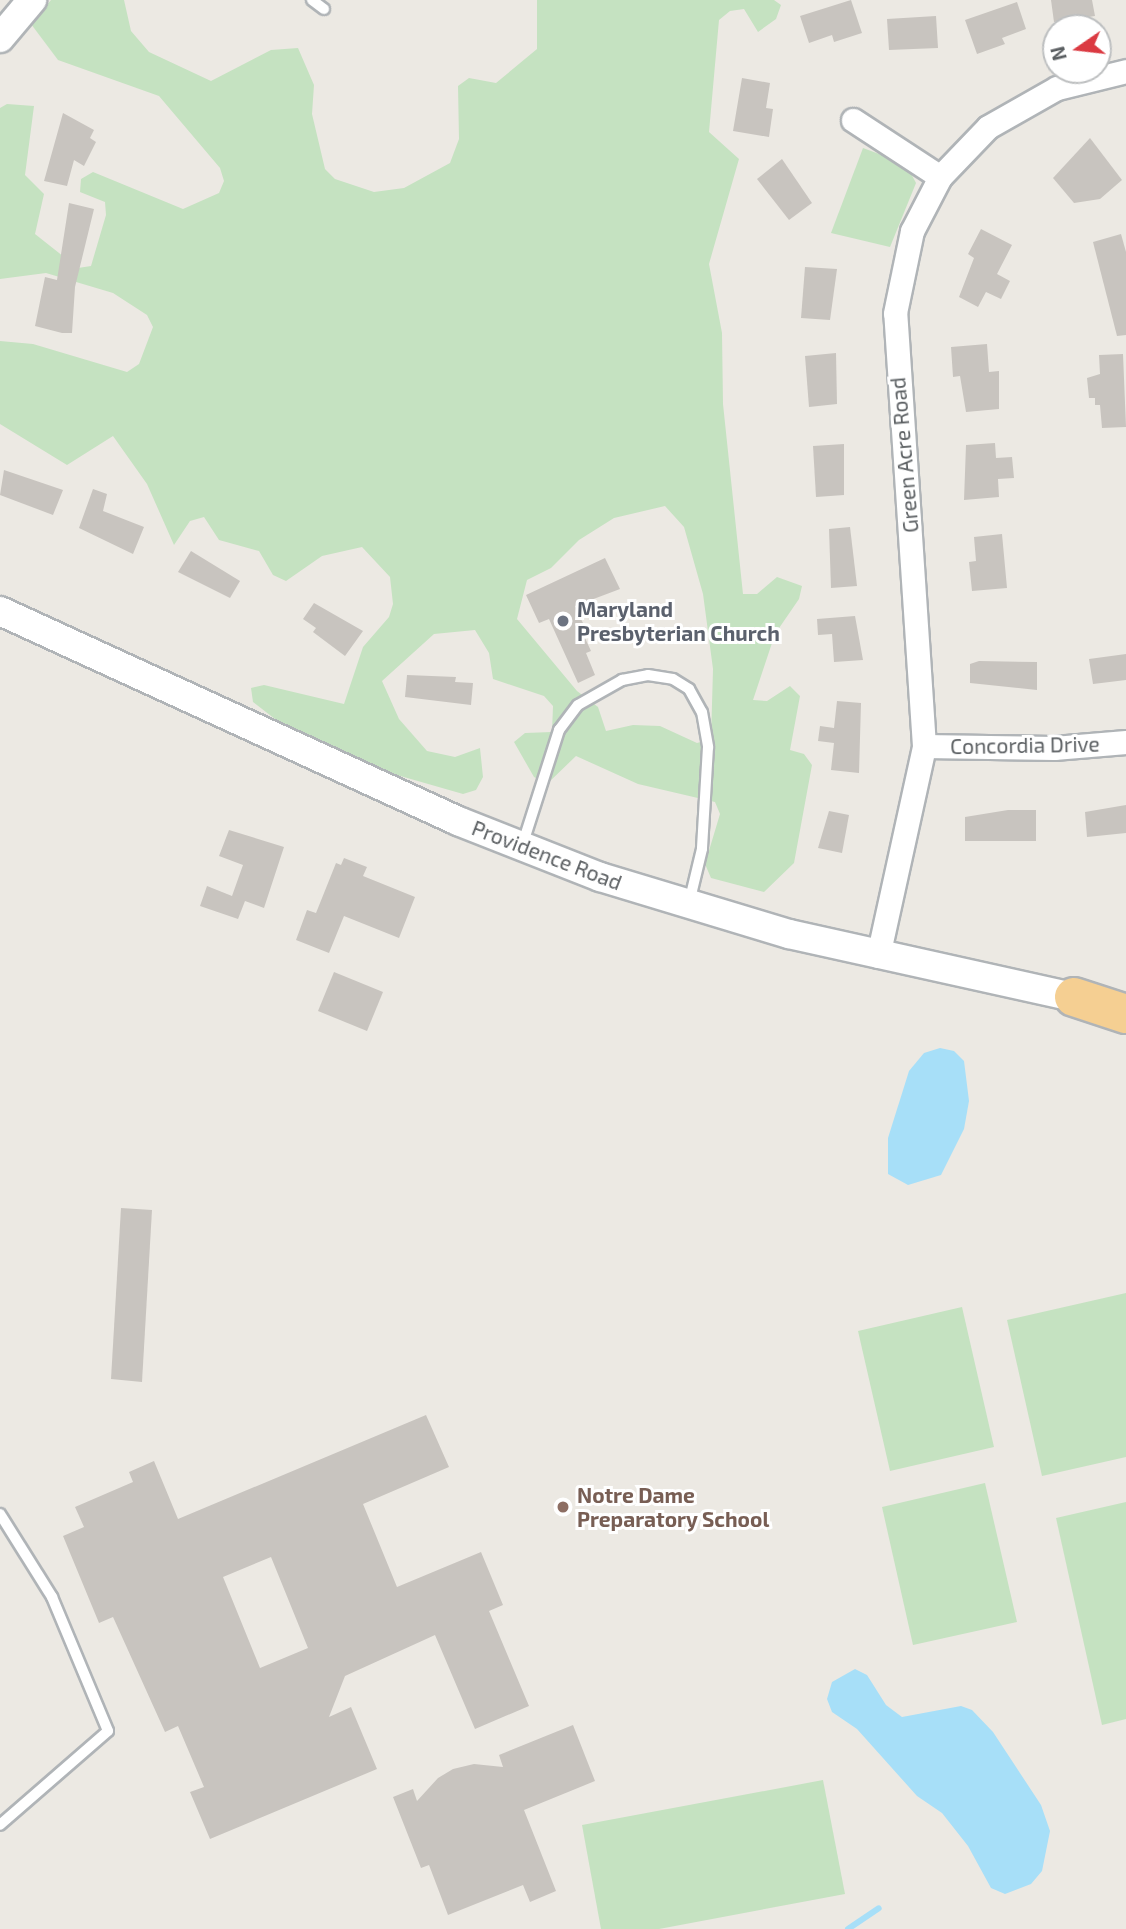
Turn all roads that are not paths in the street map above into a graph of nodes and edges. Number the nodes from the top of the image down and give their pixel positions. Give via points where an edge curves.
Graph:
1 (32, 0) edge
2 (312, 0) edge
3 (324, 9) dead end
4 (0, 38) edge
5 (1126, 71) edge
6 (853, 120) dead end
7 (940, 177) junction
8 (0, 611) edge
9 (1126, 742) edge
10 (924, 746) junction
11 (522, 847) junction
12 (688, 906) junction
13 (878, 956) junction
14 (1073, 997) junction
15 (1126, 1008) edge
16 (1126, 1014) edge
17 (0, 1514) edge
18 (0, 1825) edge

1 - 4 street
2 - 3 lane
5 - 7 street, Green Acre Road via 1057,88 1022,105 962,149
6 - 7 street
7 - 10 street, Green Acre Road via 912,231 895,313
8 - 11 street, Providence Road
9 - 10 street, Concordia Drive via 1054,748
10 - 13 street, Green Acre Road
11 - 12 street, Providence Road
11 - 12 lane via 559,730 578,705 622,680 673,679 689,689 702,712 708,747 700,869
12 - 13 street, Providence Road
13 - 14 street, Providence Road
14 - 15 street, Providence Road
14 - 16 highway
17 - 18 lane via 52,1597 107,1731

